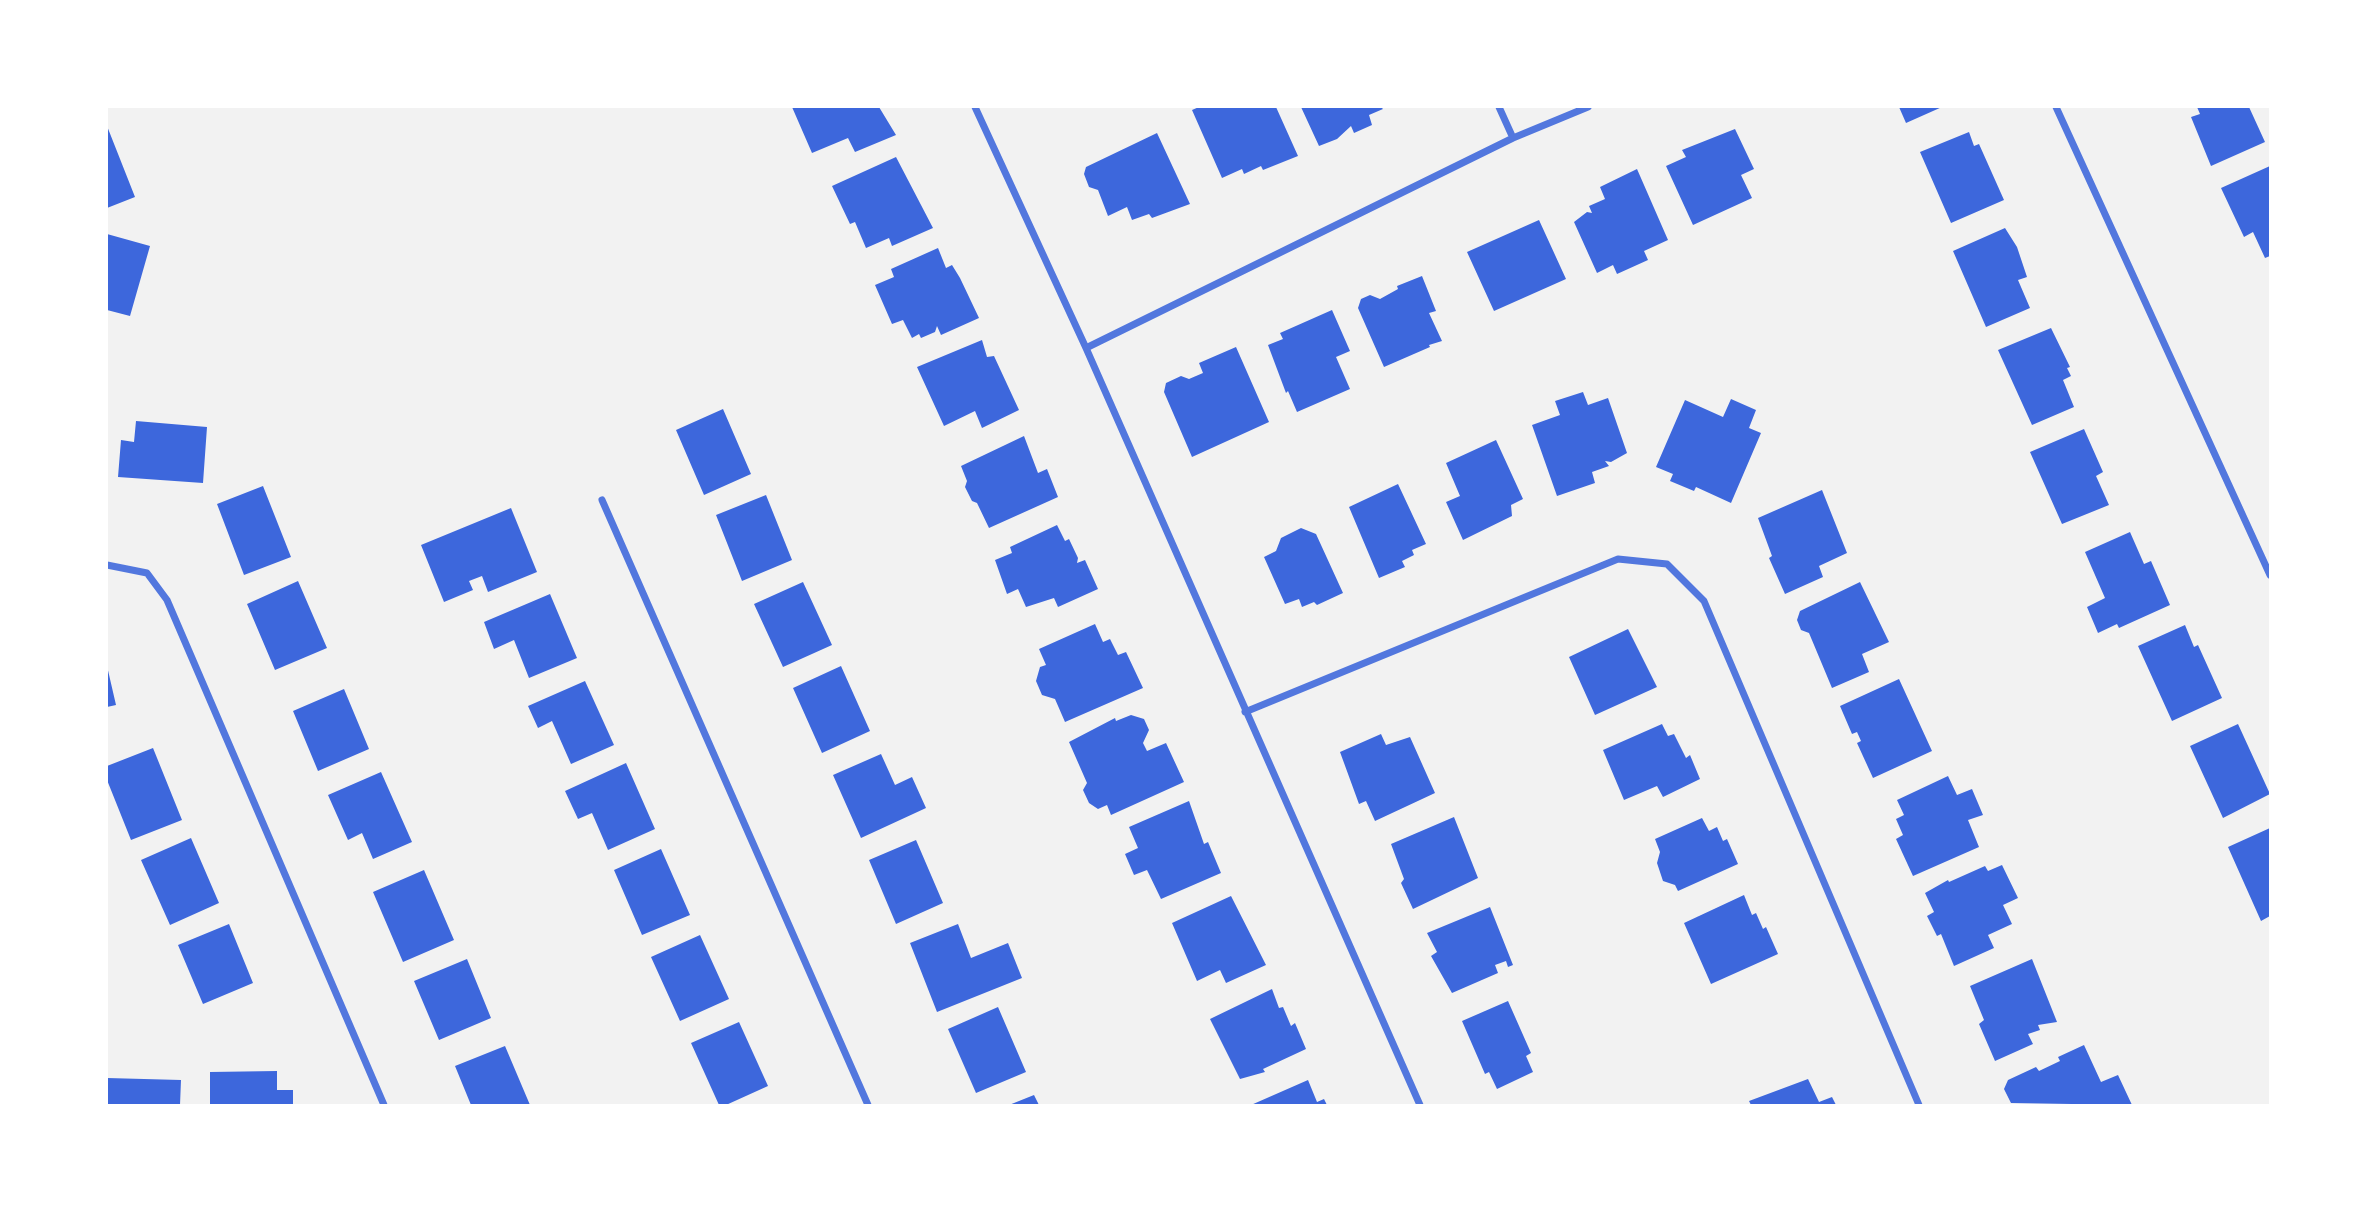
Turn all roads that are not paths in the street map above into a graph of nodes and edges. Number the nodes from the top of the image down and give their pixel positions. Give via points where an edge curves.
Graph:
1 (975, 107) edge
2 (1499, 107) edge
3 (1588, 107) edge
4 (2056, 107) edge
5 (1513, 138) junction
6 (1086, 348) junction
7 (603, 500) dead end
8 (107, 565) edge
9 (2270, 575) edge
10 (1245, 712) junction
11 (384, 1105) edge
12 (868, 1105) edge
13 (1420, 1105) edge
14 (1919, 1105) edge

1 - 6 street
2 - 5 street
3 - 5 street
4 - 9 street
5 - 6 street
6 - 10 street
7 - 12 street
8 - 11 street via 148,573 167,600
10 - 13 street
10 - 14 street via 1618,559 1667,564 1704,601

